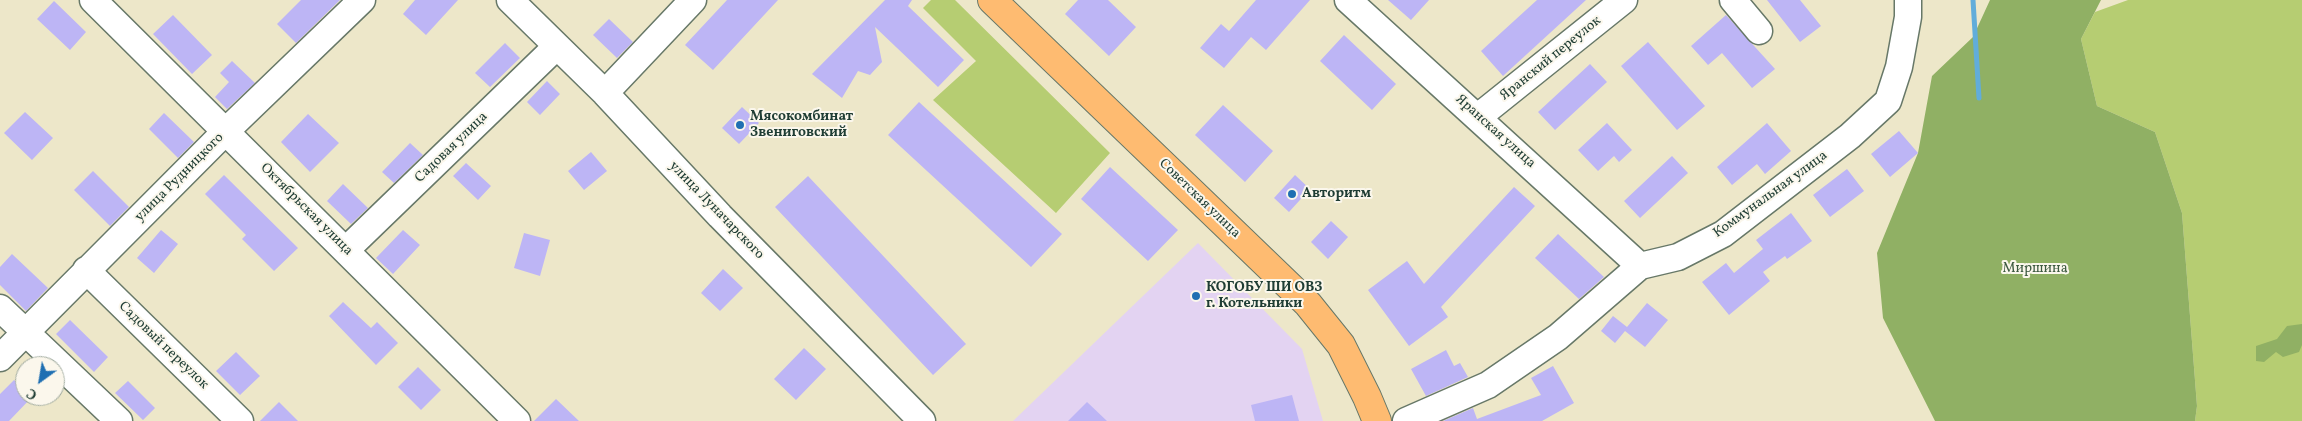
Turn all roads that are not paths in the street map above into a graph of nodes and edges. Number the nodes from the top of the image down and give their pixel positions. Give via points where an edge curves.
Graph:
1 (94, 0) edge
2 (362, 0) edge
3 (510, 0) edge
4 (692, 0) edge
5 (992, 0) edge
6 (1348, 0) edge
7 (1624, 0) edge
8 (1733, 0) edge
9 (1908, 0) edge
10 (1759, 30) dead end
11 (557, 46) junction
12 (605, 93) junction
13 (1478, 117) junction
14 (226, 131) junction
15 (346, 250) junction
16 (1640, 266) junction
17 (86, 270) junction
18 (0, 308) edge
19 (25, 332) junction
20 (0, 358) edge
21 (119, 421) edge
22 (240, 421) edge
23 (517, 421) edge
24 (922, 421) edge
25 (1377, 421) edge
26 (1406, 421) edge

1 - 14 street, Октябрьская улица
2 - 14 street, улица Рудницкого
3 - 11 street, улица Луначарского
4 - 12 street
5 - 25 main road, Советская улица via 1308,304 1341,345
6 - 13 street, Яранская улица
7 - 13 street, Яранский переулок
8 - 10 street
9 - 16 street, Коммунальная улица via 1899,67 1888,100 1850,136 1724,234 1678,257
11 - 12 street, улица Луначарского
11 - 15 street, Садовая улица
12 - 24 street, улица Луначарского via 720,216
13 - 16 street, Яранская улица
14 - 15 street, Октябрьская улица
14 - 17 street, улица Рудницкого
15 - 23 street, Октябрьская улица
16 - 26 street, Коммунальная улица via 1558,337 1488,385
17 - 19 street, улица Рудницкого
17 - 22 street, Садовый переулок
18 - 19 street
19 - 20 street, улица Рудницкого
19 - 21 street

